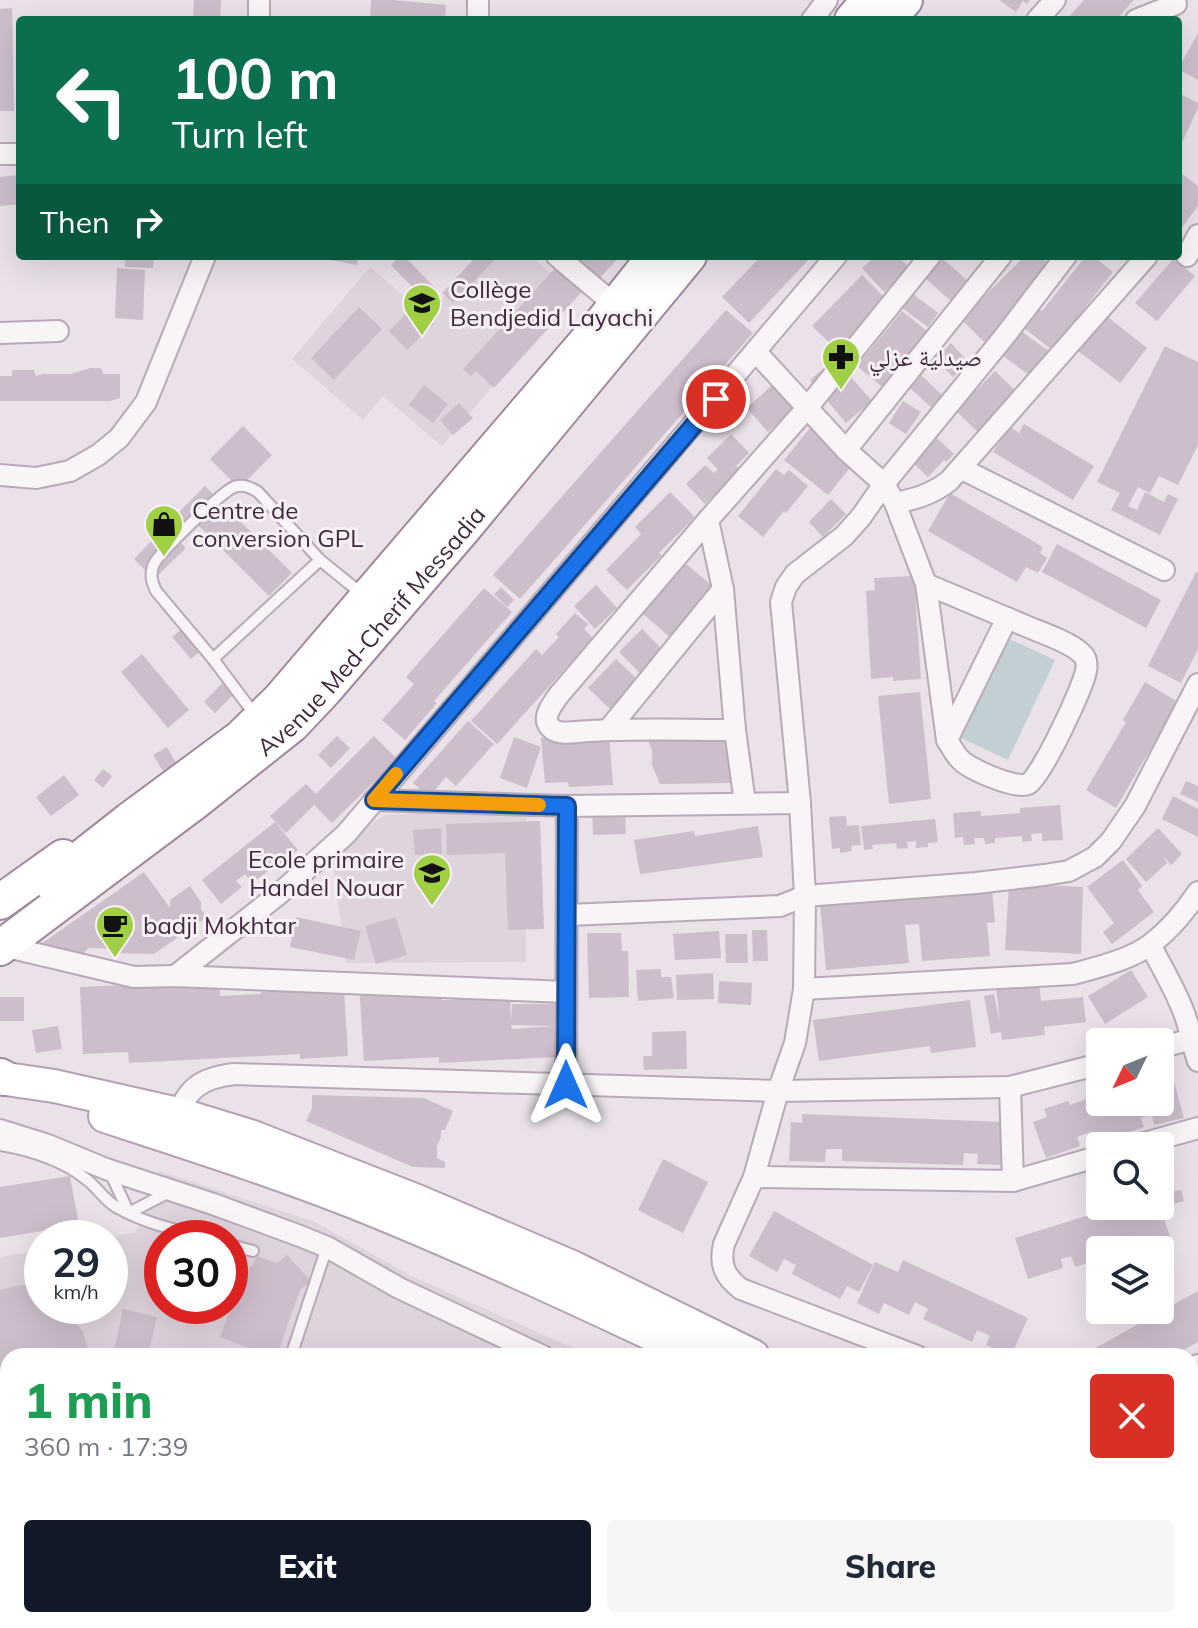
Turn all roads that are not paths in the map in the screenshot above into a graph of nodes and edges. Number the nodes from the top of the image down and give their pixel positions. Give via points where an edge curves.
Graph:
1 (869, 0) edge
2 (905, 0) edge
3 (1055, 0) edge
4 (1174, 8) edge
5 (855, 16) edge
6 (891, 16) edge
7 (1041, 16) edge
8 (1149, 16) edge
9 (1198, 235) edge
10 (1188, 257) edge
11 (203, 260) edge
12 (562, 260) edge
13 (652, 260) edge
14 (686, 260) edge
15 (833, 260) edge
16 (927, 260) edge
17 (998, 260) edge
18 (1063, 260) edge
19 (1144, 260) edge
20 (615, 305) junction
21 (58, 331) dead end
22 (0, 333) edge
23 (756, 352) junction
24 (807, 408) junction
25 (846, 450) junction
26 (962, 469) junction
27 (0, 475) edge
28 (884, 484) junction
29 (895, 503) junction
30 (708, 520) junction
31 (320, 560) junction
32 (1164, 570) dead end
33 (926, 584) junction
34 (723, 589) junction
35 (367, 597) junction
36 (1007, 618) junction
37 (213, 659) junction
38 (1198, 684) edge
39 (259, 721) junction
40 (608, 730) junction
41 (735, 730) junction
42 (947, 740) junction
43 (374, 800) junction
44 (745, 803) junction
45 (800, 803) junction
46 (567, 806) junction
47 (129, 820) junction
48 (1198, 892) edge
49 (805, 896) junction
50 (0, 902) edge
51 (568, 915) junction
52 (1, 939) edge
53 (1150, 945) junction
54 (175, 976) junction
55 (804, 989) junction
56 (566, 992) junction
57 (1194, 1038) edge
58 (1174, 1044) edge
59 (1198, 1061) edge
60 (1086, 1068) edge
61 (1, 1082) edge
62 (566, 1085) junction
63 (1010, 1087) junction
64 (778, 1091) junction
65 (174, 1126) junction
66 (1198, 1128) edge
67 (0, 1130) edge
68 (1174, 1135) edge
69 (0, 1145) edge
70 (1086, 1160) edge
71 (106, 1169) junction
72 (754, 1177) junction
73 (1013, 1181) junction
74 (171, 1191) junction
75 (129, 1213) junction
76 (151, 1220) edge
77 (327, 1247) junction
78 (248, 1250) edge
79 (253, 1251) dead end
80 (294, 1348) edge
81 (526, 1348) edge
82 (681, 1348) edge
83 (737, 1348) edge
84 (896, 1348) edge

1 - 5 highway
2 - 6 highway
3 - 7 street
4 - 8 street
9 - 10 street
11 - 27 street via 146,402 119,438 70,471 36,478
12 - 20 street
13 - 20 highway, Avenue Med-Cherif Messadia
14 - 52 highway, Avenue Med-Cherif Messadia via 465,527 292,725 195,802
15 - 23 street
16 - 24 street
17 - 25 street
18 - 28 street
19 - 26 street
20 - 35 highway, Avenue Med-Cherif Messadia
21 - 22 street
23 - 24 street
23 - 43 street
24 - 25 street
24 - 30 street
25 - 28 street
26 - 29 street via 937,491
26 - 32 street
28 - 29 street
28 - 45 street via 844,536 795,574 781,602
29 - 33 street
30 - 34 street
30 - 40 street via 548,713 555,731
31 - 35 lane
31 - 37 lane
31 - 37 lane via 258,492 243,485 224,493 158,557 151,580
33 - 36 street
33 - 42 street
34 - 40 street
34 - 41 street
35 - 39 highway, Avenue Med-Cherif Messadia
36 - 42 street
36 - 42 street via 1059,640 1086,661 1086,673 1045,760 1029,784 1017,786 961,761
37 - 39 lane
38 - 49 street via 1135,806 1095,857 1069,871 1044,875
39 - 47 highway, Avenue Med-Cherif Messadia
40 - 41 street
41 - 44 street
43 - 46 street
43 - 54 street via 346,834 279,894
44 - 45 street
44 - 46 street
45 - 49 street
46 - 51 street
47 - 50 highway via 58,860
47 - 52 highway
48 - 53 street
49 - 51 street via 780,906
49 - 55 street
51 - 56 street
52 - 54 street via 134,977
53 - 55 street via 1073,974
53 - 57 street
54 - 56 street
55 - 64 street via 795,1043
56 - 62 street
57 - 58 street
57 - 59 street
60 - 63 street
61 - 65 main road via 54,1086
62 - 64 street
62 - 65 street via 234,1074 192,1089
63 - 64 street
63 - 73 street
64 - 72 street
65 - 82 main road via 467,1249
65 - 83 main road via 250,1136 417,1201 572,1267
66 - 68 street
67 - 71 street
69 - 75 lane via 74,1171
70 - 73 street
71 - 74 street
71 - 75 lane
72 - 73 street
72 - 84 street via 722,1253 730,1280 741,1289
74 - 75 lane
74 - 77 street
75 - 76 lane
77 - 80 lane
77 - 81 street
78 - 79 lane

